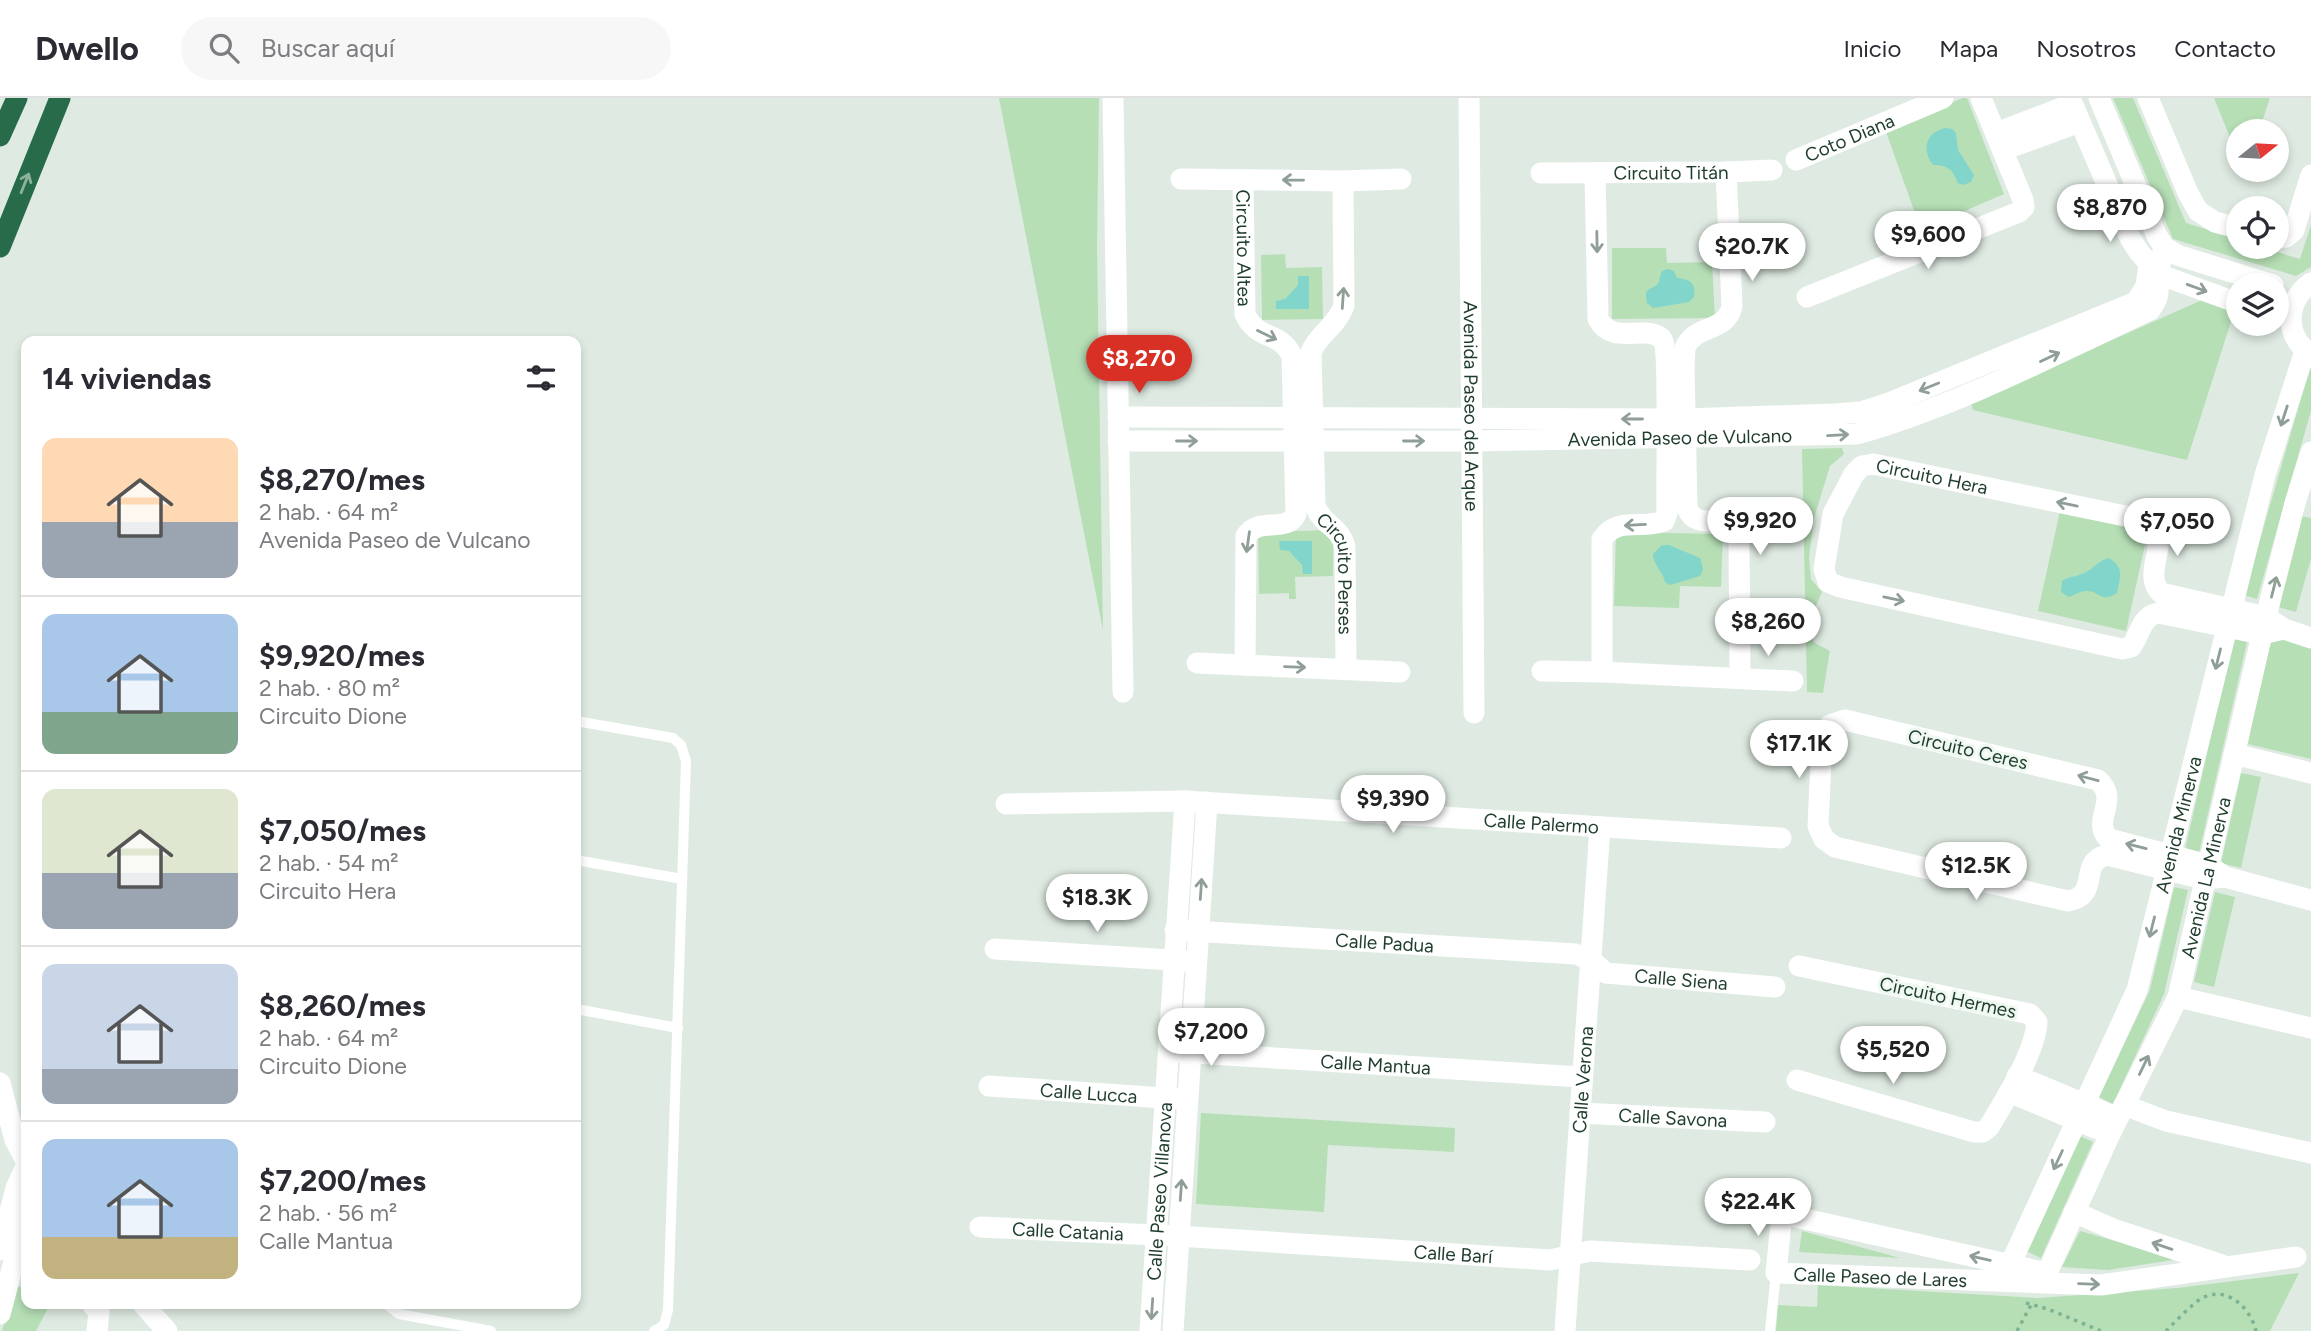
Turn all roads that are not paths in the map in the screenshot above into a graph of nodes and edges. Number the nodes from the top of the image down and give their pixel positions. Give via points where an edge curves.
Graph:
1 (17, 98) edge
2 (60, 98) edge
3 (1113, 98) edge
4 (1469, 98) edge
5 (1943, 98) edge
6 (1981, 98) edge
7 (2099, 98) edge
8 (2148, 98) edge
9 (2074, 108) edge
10 (0, 136) edge
11 (1999, 141) junction
12 (2121, 149) junction
13 (1796, 160) dead end
14 (2096, 160) junction
15 (1772, 170) dead end
16 (1726, 172) junction
17 (1541, 173) dead end
18 (1595, 173) junction
19 (2311, 175) edge
20 (1181, 179) dead end
21 (1401, 179) dead end
22 (1243, 180) junction
23 (1343, 181) junction
24 (2226, 225) edge
25 (2289, 234) edge
26 (0, 247) edge
27 (2164, 247) junction
28 (2154, 269) junction
29 (2235, 273) edge
30 (2305, 288) edge
31 (1807, 297) dead end
32 (2226, 298) edge
33 (2289, 310) edge
34 (2289, 327) edge
35 (2308, 352) edge
36 (1118, 417) junction
37 (1303, 418) junction
38 (1471, 418) junction
39 (1675, 428) junction
40 (1118, 441) junction
41 (1304, 441) junction
42 (1471, 441) junction
43 (2311, 452) edge
44 (2303, 505) edge
45 (2229, 617) junction
46 (2271, 627) junction
47 (2311, 638) edge
48 (1197, 663) dead end
49 (1245, 665) junction
50 (1346, 669) junction
51 (1542, 671) dead end
52 (1602, 671) junction
53 (1400, 672) dead end
54 (1740, 677) junction
55 (1793, 681) dead end
56 (1123, 692) dead end
57 (1474, 713) dead end
58 (581, 722) edge
59 (2234, 754) junction
60 (2311, 773) edge
61 (1185, 800) junction
62 (1207, 802) junction
63 (1006, 804) dead end
64 (1600, 827) junction
65 (1782, 838) dead end
66 (581, 861) edge
67 (2169, 863) junction
68 (2212, 874) junction
69 (682, 878) junction
70 (2311, 900) edge
71 (1175, 930) junction
72 (1199, 932) junction
73 (995, 949) dead end
74 (1173, 960) junction
75 (1196, 961) junction
76 (1592, 961) junction
77 (1799, 966) dead end
78 (1774, 987) dead end
79 (2178, 996) junction
80 (581, 1010) edge
81 (678, 1028) junction
82 (2311, 1028) edge
83 (1169, 1051) junction
84 (1191, 1052) junction
85 (1582, 1077) junction
86 (1797, 1080) dead end
87 (0, 1083) edge
88 (2013, 1084) junction
89 (989, 1086) dead end
90 (1165, 1098) junction
91 (1187, 1099) junction
92 (1580, 1113) junction
93 (2080, 1113) junction
94 (2117, 1119) junction
95 (1765, 1122) dead end
96 (21, 1153) edge
97 (2311, 1153) edge
98 (21, 1176) edge
99 (2074, 1212) junction
100 (980, 1227) dead end
101 (21, 1235) edge
102 (1156, 1236) junction
103 (1178, 1236) junction
104 (0, 1250) edge
105 (1569, 1255) junction
106 (2296, 1257) dead end
107 (1750, 1260) dead end
108 (2227, 1266) junction
109 (2006, 1272) junction
110 (1776, 1273) junction
111 (2045, 1278) junction
112 (96, 1309) edge
113 (148, 1309) edge
114 (390, 1309) edge
115 (0, 1314) edge
116 (96, 1331) edge
117 (167, 1331) edge
118 (491, 1331) edge
119 (654, 1331) edge
120 (1150, 1331) edge
121 (1173, 1331) edge
122 (1565, 1331) edge
123 (1770, 1331) edge

1 - 10 highway
26 -> 2 highway
3 - 36 street
4 - 38 street, Avenida Paseo del Arque
5 - 13 street, Coto Diana
6 - 11 street
7 - 12 street
8 - 24 street via 2198,211
9 - 11 street
9 - 14 street
11 - 31 street via 2023,200 2019,212
12 - 14 street
12 - 27 street
14 - 28 street via 2130,238
15 - 16 street
16 - 18 street, Circuito Titán
16 - 39 street, Circuito Titán via 1732,306 1724,322 1695,335 1685,348
17 - 18 street, Circuito Titán
18 -> 39 street, Circuito Titán via 1598,318 1611,332 1662,339
19 - 25 street
20 - 22 street, Circuito Altea
21 - 23 street, Circuito Altea
23 -> 22 street, Circuito Altea
22 -> 37 street, Circuito Altea via 1245,314 1251,326 1288,347
37 -> 23 street via 1311,352 1315,342 1339,320 1344,306
27 - 28 street, Avenida Paseo de Vulcano
27 - 29 street
28 -> 32 street
28 - 39 street, Avenida Paseo de Vulcano via 2136,302 1964,384 1861,412
30 - 33 street
34 - 35 street
35 -> 45 street, Avenida Minerva via 2265,475
36 - 37 street, Avenida Paseo de Vulcano
36 - 40 street
37 - 38 street, Avenida Paseo de Vulcano
37 - 41 street
39 -> 38 street, Avenida Paseo de Vulcano
38 - 42 street, Avenida Paseo del Arque
39 - 42 street, Avenida Paseo de Vulcano
39 -> 52 street via 1664,521 1616,526 1602,539
39 - 54 street via 1690,516 1698,521 1727,521 1739,536
40 -> 41 street, Avenida Paseo de Vulcano
40 - 56 street
41 -> 42 street, Avenida Paseo de Vulcano
41 -> 49 street, Circuito Perses via 1293,521 1257,525 1246,536
41 - 50 street, Circuito Perses via 1315,506 1325,524 1338,531 1345,547
42 - 57 street, Avenida Paseo del Arque
43 - 44 street, Avenida La Minerva
46 -> 44 street, Avenida La Minerva
45 -> 45 street, Circuito Hera via 2155,587 2160,534 2149,521 1873,464 1854,474 1833,514 1824,569 1828,582 1840,587 2122,649 2131,647 2151,614
45 - 46 street, Circuito Hera
45 -> 67 street, Avenida Minerva
46 - 47 street, Circuito Hera
46 - 59 street, Avenida La Minerva
48 - 49 street, Circuito Perses
49 -> 50 street, Circuito Perses
50 - 53 street, Circuito Perses
51 - 52 street
52 - 54 street
54 - 55 street
58 - 69 lane via 673,738 681,745 686,761
59 - 60 street
59 - 68 street, Avenida La Minerva
61 - 62 street, Calle Palermo
61 - 63 street, Calle Palermo
61 - 71 street, Calle Paseo Villanova
62 - 64 street, Calle Palermo
72 -> 62 street, Calle Paseo Villanova
64 - 65 street, Calle Palermo
64 - 76 street, Calle Verona
66 - 69 lane
67 -> 67 street, Circuito Ceres via 2103,834 2108,797 2098,780 1845,720 1830,725 1822,738 1818,826 1824,839 1835,847 2068,901 2085,894 2098,857
67 - 68 street
67 -> 93 street, Avenida Minerva via 2137,990
68 - 70 street
68 - 79 street, Avenida La Minerva
69 - 81 lane
71 - 72 street, Calle Padua
71 - 74 street, Calle Paseo Villanova
72 - 75 street, Calle Paseo Villanova
72 - 76 street, Calle Padua via 1576,954
73 - 74 street
74 - 75 street
74 - 83 street, Calle Paseo Villanova
75 - 84 street, Calle Paseo Villanova
76 - 78 street, Calle Siena via 1606,973
76 - 85 street, Calle Verona
77 - 88 street, Circuito Hermes via 2030,1014 2037,1022 2036,1033
79 - 82 street
94 -> 79 street, Avenida La Minerva
80 - 81 lane
81 - 119 lane via 668,1310 664,1325
83 - 84 street, Calle Mantua
83 - 90 street, Calle Paseo Villanova
84 - 85 street, Calle Mantua
84 - 91 street, Calle Paseo Villanova
85 - 92 street, Calle Verona
86 - 88 street, Circuito Hermes via 1974,1132 1989,1127
87 - 96 street
88 - 93 street
89 - 90 street, Calle Lucca
90 - 91 street, Calle Lucca
90 - 102 street, Calle Paseo Villanova
103 -> 91 street, Calle Paseo Villanova
92 - 95 street, Calle Savona
92 - 105 street, Calle Verona
93 - 94 street
93 -> 109 street, Avenida Minerva
94 - 97 street via 2166,1121
94 - 99 street, Avenida La Minerva
98 - 104 street
108 -> 99 street, Calle Paseo de Lares
99 - 111 street, Avenida La Minerva
100 - 102 street, Calle Catania
101 - 115 street
102 - 103 street, Calle Barí
102 -> 120 street, Calle Paseo Villanova
103 - 105 street, Calle Barí via 1550,1260
103 - 121 street, Calle Paseo Villanova
105 - 107 street, Calle Barí via 1590,1251
105 - 122 street, Calle Verona
106 - 108 street, Calle Paseo de Lares
111 -> 108 street, Calle Paseo de Lares via 2101,1284
109 - 110 street, Calle Paseo de Lares
109 -> 110 street, Calle Paseo de Lares via 1791,1216 1781,1223
109 - 111 street, Calle Paseo de Lares
110 - 123 lane
112 - 116 street
113 - 117 street
114 - 118 lane

